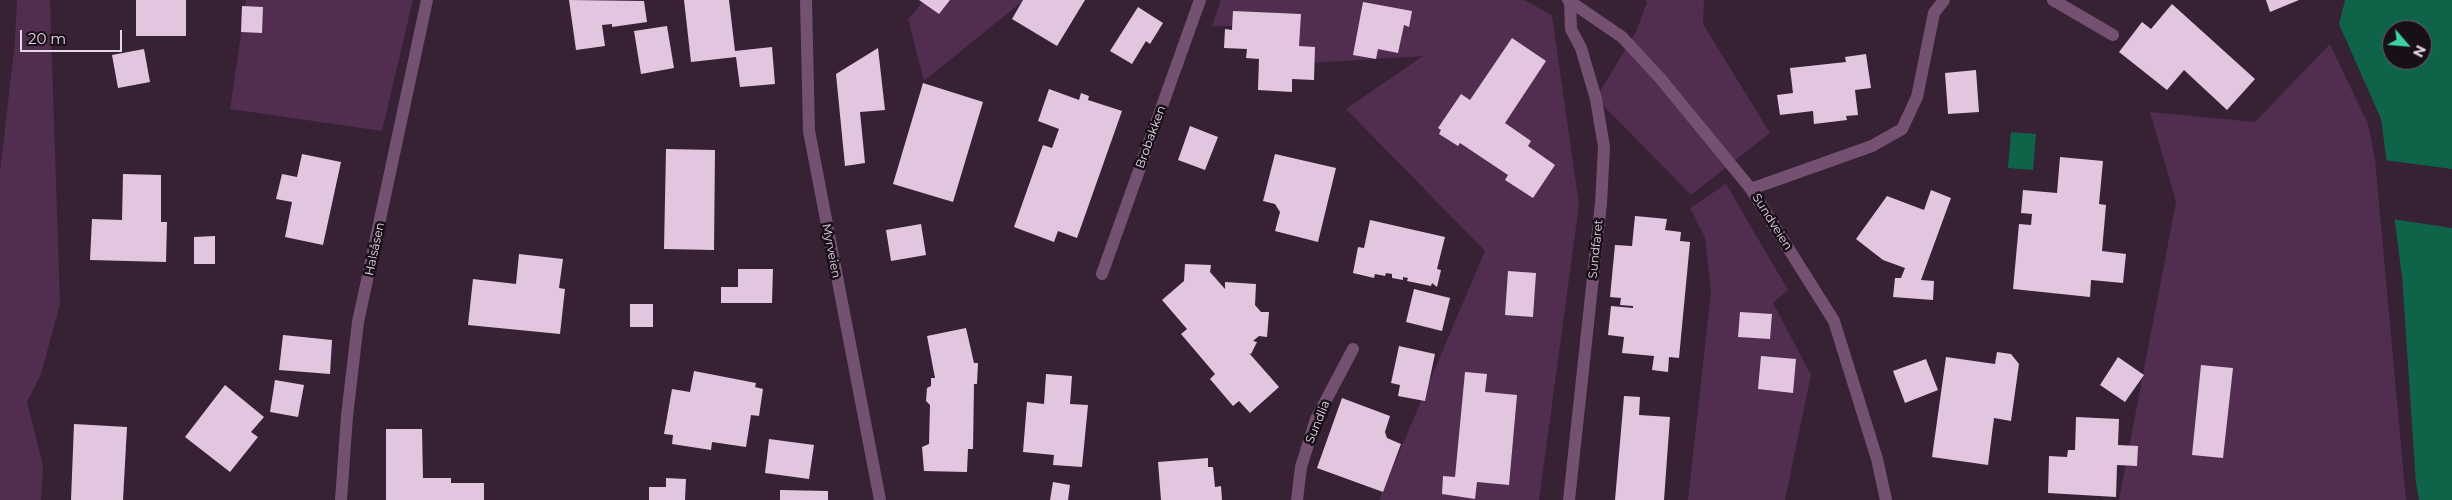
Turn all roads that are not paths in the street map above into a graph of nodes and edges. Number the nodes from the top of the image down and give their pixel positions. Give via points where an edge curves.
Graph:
1 (427, 0) edge
2 (806, 0) edge
3 (1200, 0) edge
4 (1944, 0) edge
5 (2053, 0) edge
6 (1569, 1) edge
7 (2113, 35) dead end
8 (1751, 189) junction
9 (1102, 274) dead end
10 (1352, 349) dead end
11 (341, 500) edge
12 (880, 500) edge
13 (1297, 500) edge
14 (1569, 500) edge
15 (1886, 500) edge

1 - 11 street, Halsåsen via 358,322
2 - 12 street, Myrveien via 809,131
3 - 9 street, Brobakken
4 - 8 street via 1934,13 1917,97 1902,129 1872,146
5 - 7 street
6 - 8 street, Sundveien via 1622,37
6 - 14 street, Sundfaret via 1571,30 1581,48 1596,99 1604,147 1600,213
8 - 15 street, Sundveien via 1834,321 1877,459
10 - 13 street, Sundlia via 1316,419 1301,467

